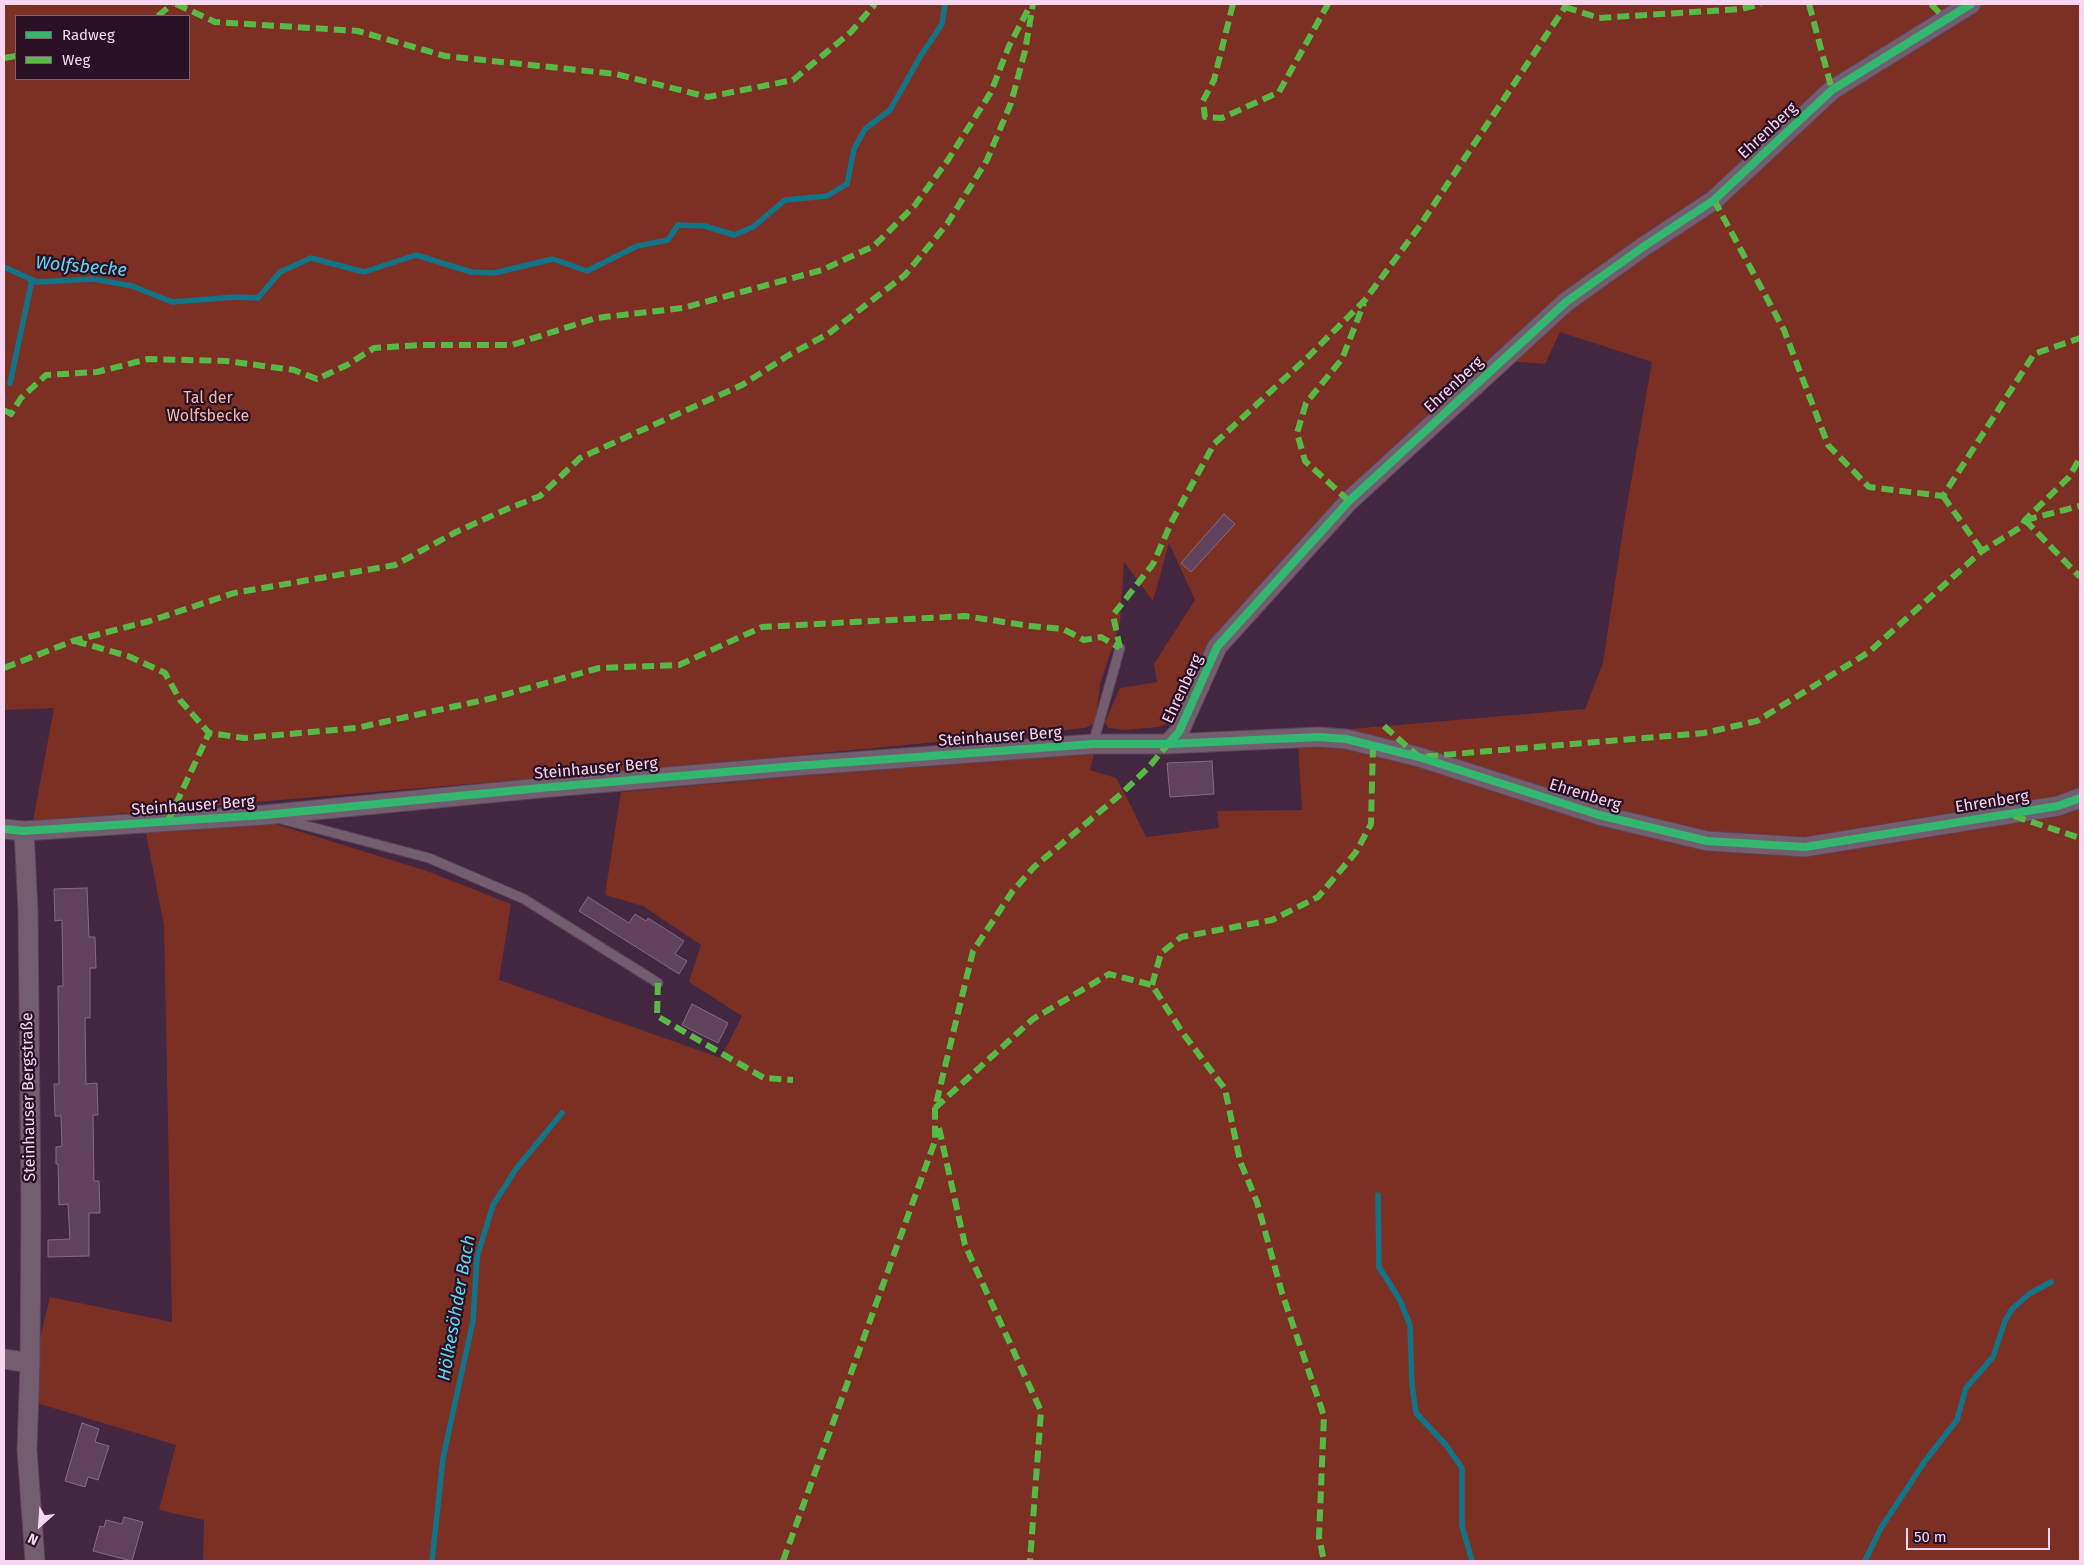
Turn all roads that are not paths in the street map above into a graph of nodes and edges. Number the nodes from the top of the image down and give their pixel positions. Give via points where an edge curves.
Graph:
1 (1971, 4) edge
2 (1120, 648) dead end
3 (1093, 744) junction
4 (1168, 744) junction
5 (2080, 798) edge
6 (264, 815) junction
7 (4, 829) edge
8 (25, 831) junction
9 (658, 983) dead end
10 (4, 1359) edge
11 (30, 1363) junction
12 (35, 1561) edge

1 - 4 street, Ehrenberg via 1832,90 1714,200 1566,302 1349,501 1217,647 1179,732
2 - 3 lane
3 - 4 street, Steinhauser Berg
3 - 6 street, Steinhauser Berg via 785,767
4 - 5 street, Ehrenberg via 1318,737 1346,739 1419,757 1599,815 1707,841 1737,843 1805,847 2058,806
6 - 8 street, Steinhauser Berg
6 - 9 lane, Steinhauser Berg via 438,862 524,899
7 - 8 street, Steinhauser Berg
8 - 11 street, Steinhauser Bergstraße
10 - 11 street
11 - 12 street, Steinhauser Bergstraße via 27,1450

